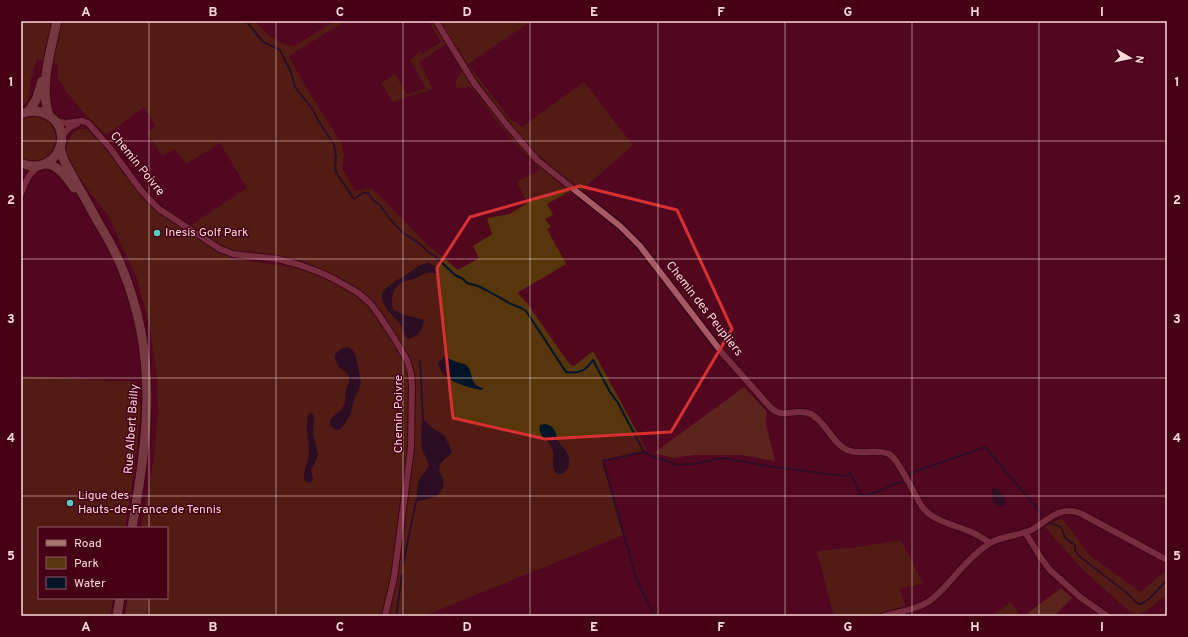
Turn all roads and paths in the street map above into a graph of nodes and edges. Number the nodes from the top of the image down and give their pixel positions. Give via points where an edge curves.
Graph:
1 (58, 21) edge
2 (436, 21) edge
3 (49, 58) junction
4 (25, 113) edge
5 (52, 118) junction
6 (90, 124) junction
7 (61, 142) junction
8 (21, 164) edge
9 (43, 165) junction
10 (21, 194) edge
11 (98, 221) junction
12 (132, 527) edge
13 (1025, 532) junction
14 (990, 542) junction
15 (1167, 560) edge
16 (120, 599) edge
17 (117, 616) edge
18 (385, 616) edge
19 (884, 616) edge
20 (1107, 616) edge

1 - 3 main road
2 - 14 street, Chemin des Peupliers via 474,83 516,136 538,160 632,237 723,354 771,408 781,414 803,412 812,415 846,450 857,453 884,452 890,455 897,462 927,512
3 - 4 main road via 36,100
3 - 5 main road, Rue Albert Bailly via 45,98 46,107
4 - 5 main road via 39,111
5 - 6 street via 66,123 82,120
5 - 7 main road, Rue Albert Bailly via 60,129
6 - 7 street via 84,122 75,125 67,130
6 - 18 street, Chemin Poivre via 143,192 159,208 226,252 273,258 300,265 347,286 370,303 402,351 409,365 412,380 412,441 394,578
7 - 9 main road via 56,156
7 - 11 main road, Rue Albert Bailly via 63,158
8 - 9 main road
9 - 10 street via 30,174
9 - 11 main road, Rue Albert Bailly via 55,167 65,176
11 - 12 main road, Rue Albert Bailly via 117,255 131,293 142,337 146,367 147,425
13 - 14 street
13 - 15 street via 1058,512 1072,511
13 - 20 street via 1050,570 1080,597
14 - 19 street via 929,602
16 - 17 main road

